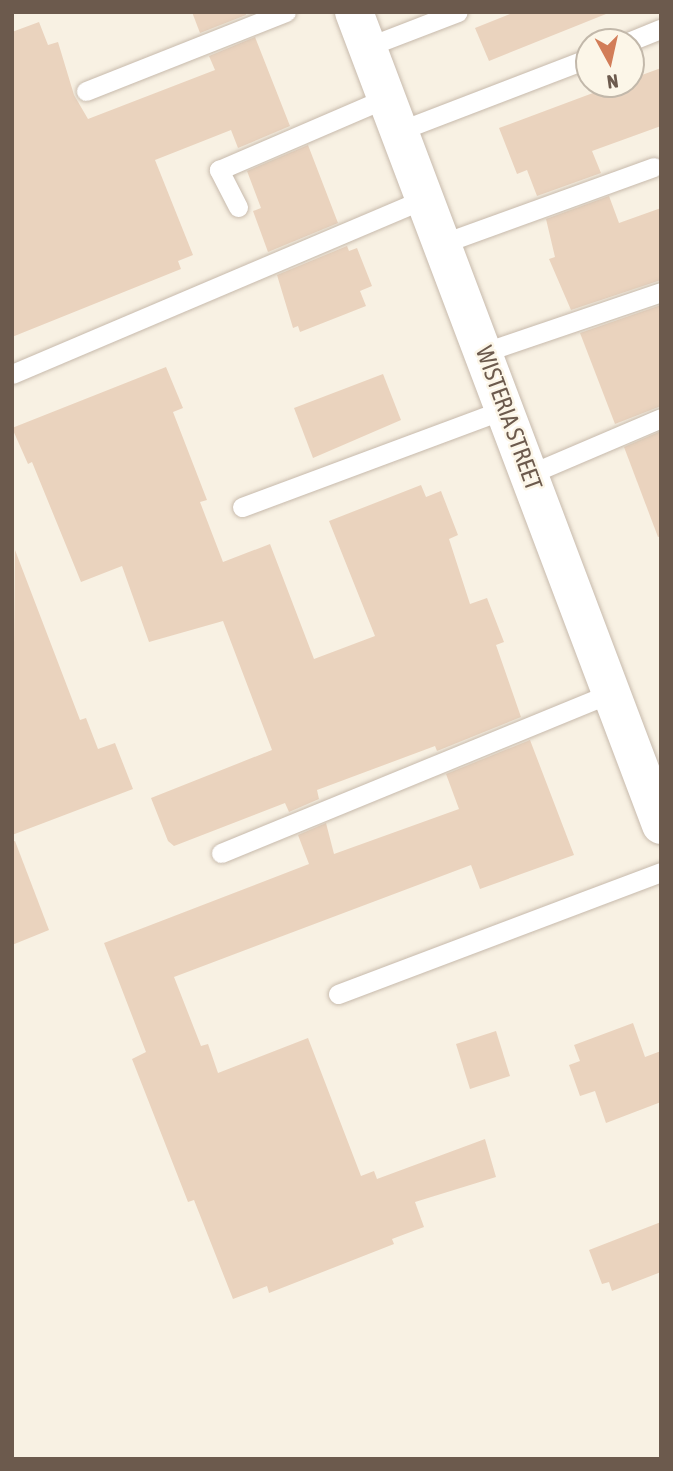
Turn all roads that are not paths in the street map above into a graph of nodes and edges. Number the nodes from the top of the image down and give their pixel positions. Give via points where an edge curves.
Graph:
1 (286, 12) edge
2 (458, 12) edge
3 (360, 29) edge
4 (575, 62) edge
5 (86, 91) dead end
6 (393, 115) junction
7 (654, 167) dead end
8 (425, 199) junction
9 (238, 207) dead end
10 (441, 244) junction
11 (661, 292) edge
12 (485, 352) junction
13 (12, 374) edge
14 (506, 409) junction
15 (661, 418) edge
16 (530, 474) junction
17 (242, 507) dead end
18 (611, 693) junction
19 (661, 825) edge
20 (221, 853) dead end
21 (661, 872) edge
22 (338, 994) dead end

1 - 5 lane
2 - 3 lane
3 - 6 street, WISTERIA STREET
4 - 6 lane
6 - 8 street, WISTERIA STREET
6 - 9 lane via 219,170
7 - 10 lane
8 - 10 street, WISTERIA STREET
8 - 13 lane
10 - 12 street, WISTERIA STREET
11 - 12 lane
12 - 14 street, WISTERIA STREET
14 - 16 street, WISTERIA STREET
14 - 17 lane
15 - 16 lane
16 - 18 street, WISTERIA STREET
18 - 19 street, WISTERIA STREET
18 - 20 lane
21 - 22 lane

